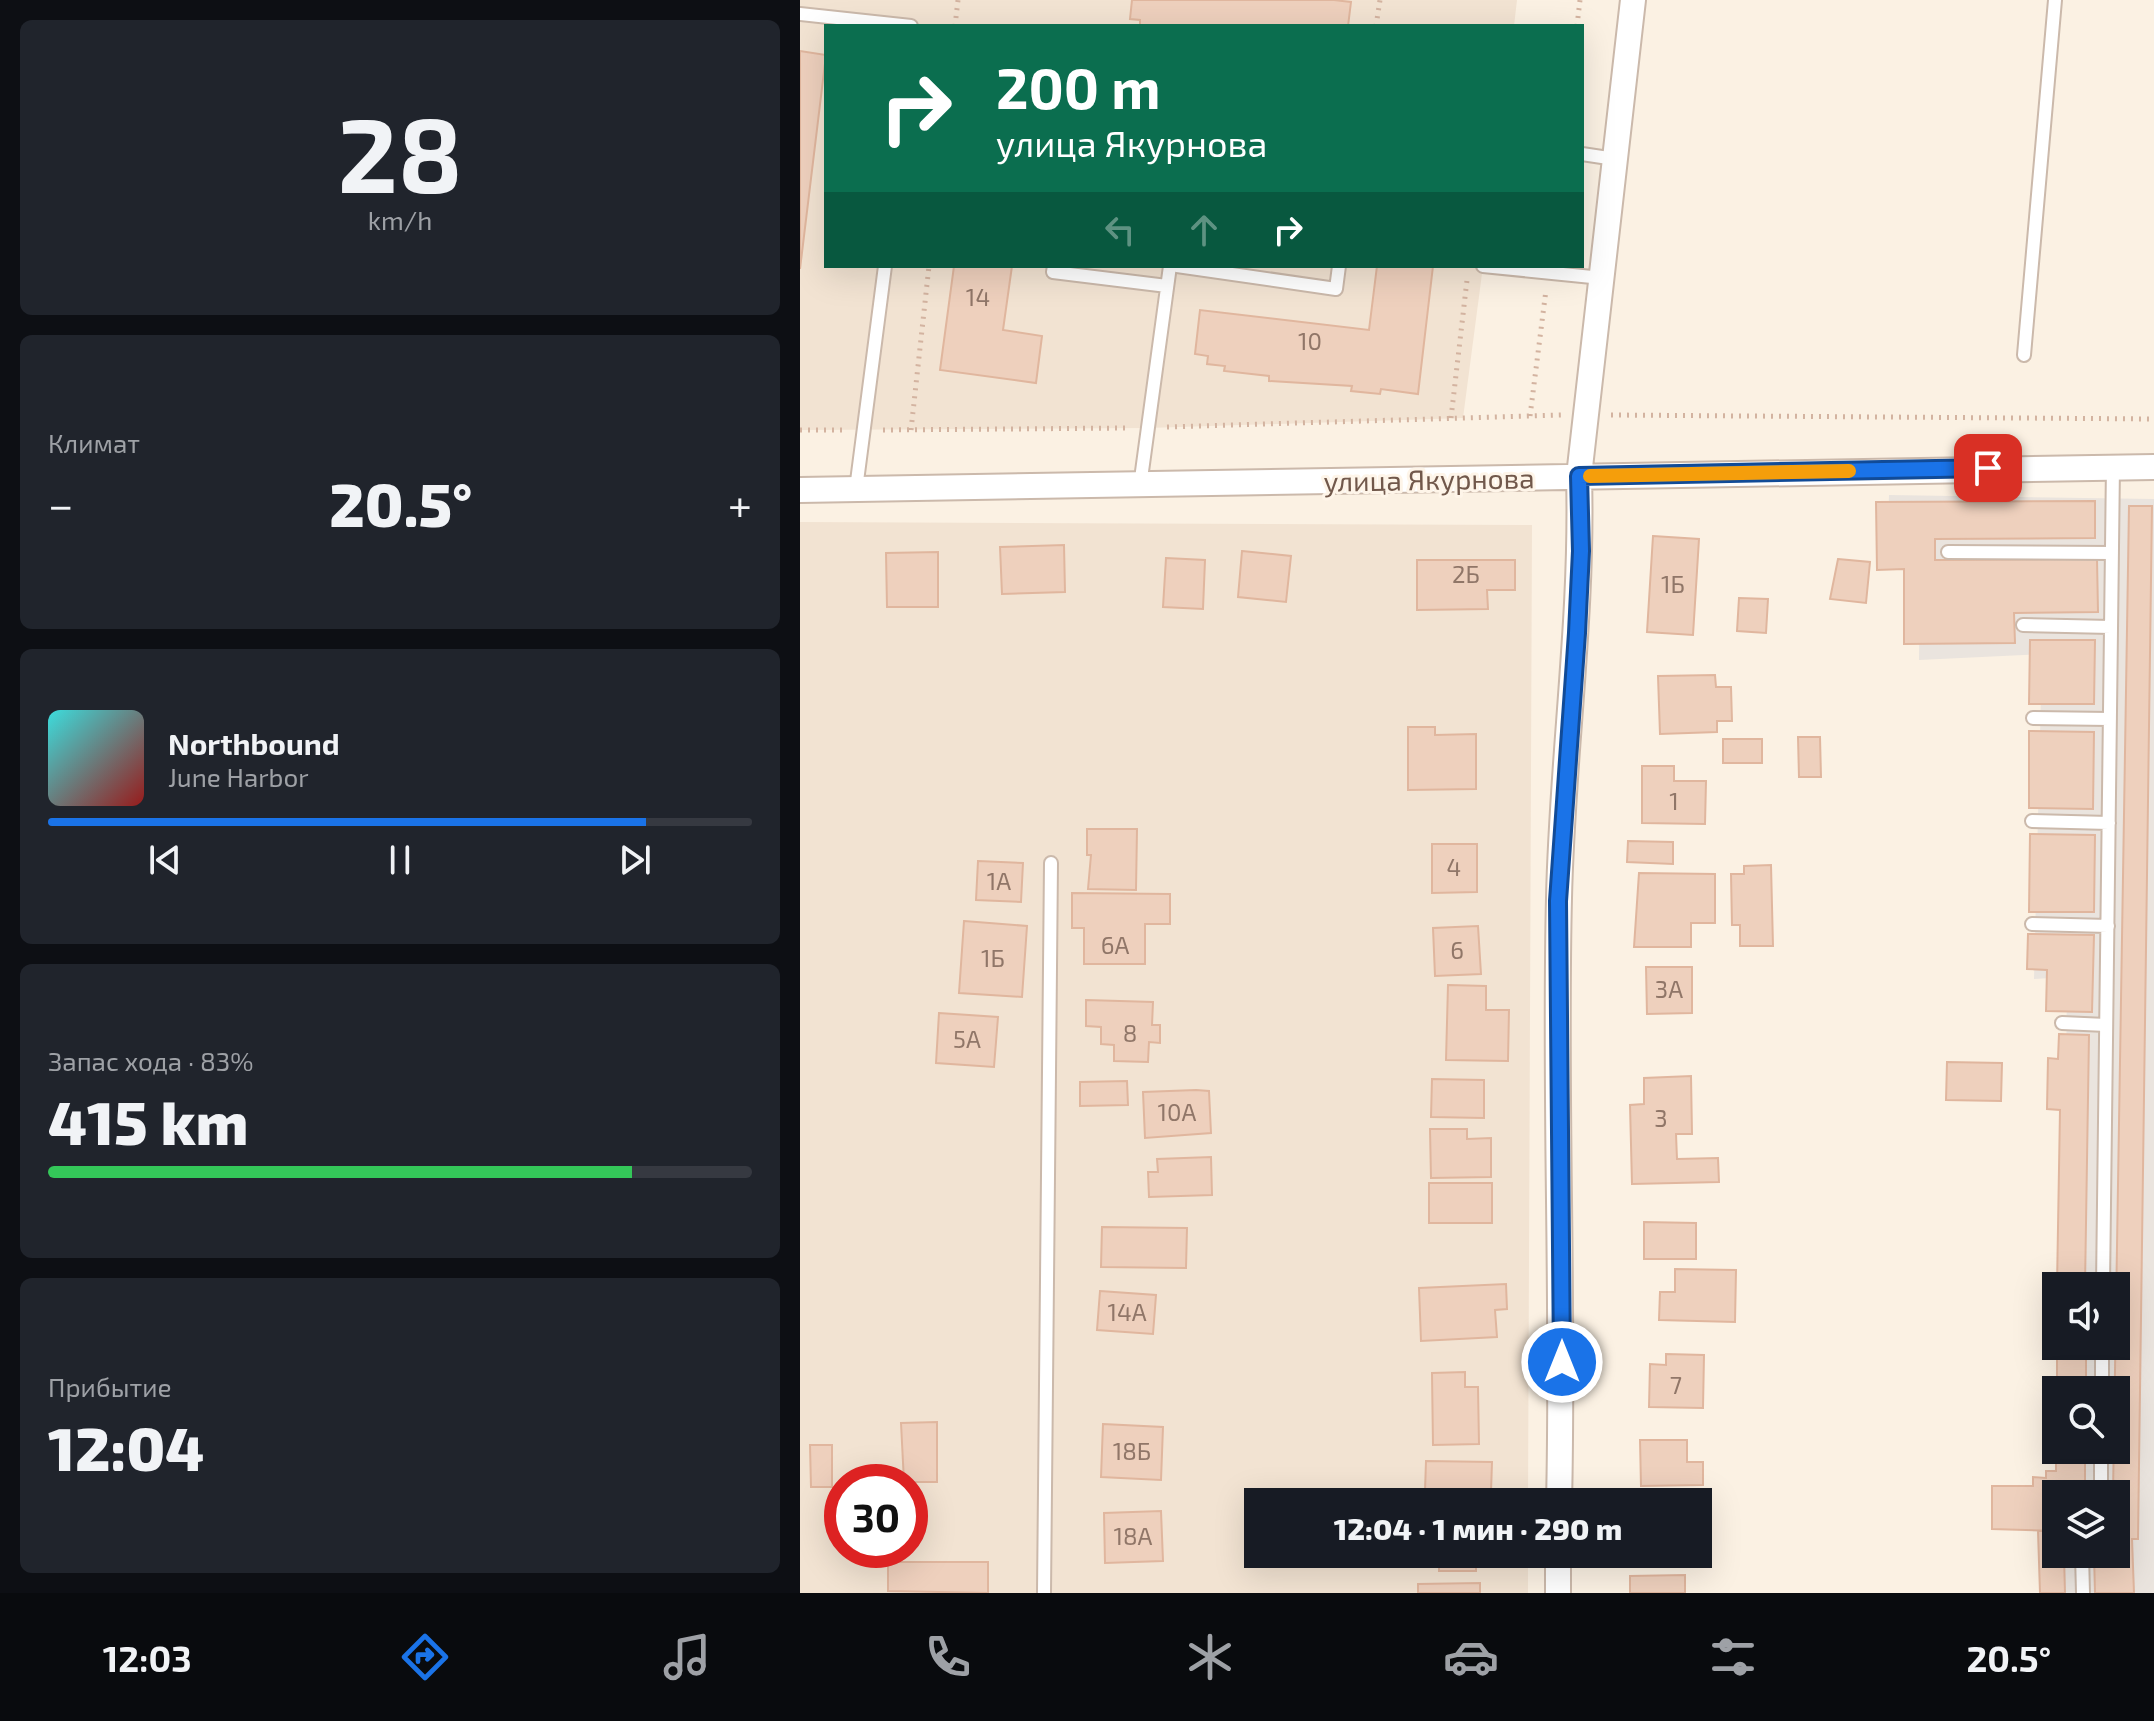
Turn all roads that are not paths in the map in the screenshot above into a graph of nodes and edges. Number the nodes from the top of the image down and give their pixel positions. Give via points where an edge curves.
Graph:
1 (1633, 0) edge
2 (2055, 0) edge
3 (800, 14) edge
4 (892, 24) edge
5 (1584, 154) edge
6 (1615, 159) junction
7 (885, 268) edge
8 (1054, 268) edge
9 (1170, 268) edge
10 (1191, 268) edge
11 (1339, 268) edge
12 (1502, 268) edge
13 (1602, 278) junction
14 (1167, 286) junction
15 (2024, 355) dead end
16 (2113, 465) junction
17 (2154, 467) edge
18 (1579, 476) junction
19 (1140, 486) junction
20 (856, 489) junction
21 (800, 490) edge
22 (1948, 552) dead end
23 (2112, 553) junction
24 (2023, 625) dead end
25 (2111, 627) junction
26 (2033, 718) dead end
27 (2110, 719) junction
28 (2032, 821) dead end
29 (2109, 823) junction
30 (1051, 863) dead end
31 (2032, 924) dead end
32 (2108, 926) junction
33 (2062, 1023) dead end
34 (2106, 1025) junction
35 (2103, 1272) edge
36 (1559, 1488) edge
37 (1558, 1568) edge
38 (2082, 1568) edge
39 (1044, 1593) edge
40 (1558, 1593) edge
41 (2083, 1593) edge

1 - 6 street
2 - 15 lane
3 - 4 lane
5 - 6 lane
6 - 13 street
7 - 20 lane
8 - 14 lane via 1053,272
9 - 14 lane
10 - 11 lane via 1336,289
12 - 13 lane
13 - 18 street
14 - 19 lane
16 - 17 street, улица Якурнова
16 - 18 street, улица Якурнова
16 - 23 lane
18 - 19 street, улица Якурнова
18 - 36 street via 1578,613 1558,901
19 - 20 street, улица Якурнова
20 - 21 street, улица Якурнова
22 - 23 lane
23 - 25 lane
24 - 25 lane
25 - 27 lane
26 - 27 lane
27 - 29 lane
28 - 29 lane
29 - 32 lane
30 - 39 lane
31 - 32 lane
32 - 34 lane
33 - 34 lane
34 - 35 lane
37 - 40 street
38 - 41 lane

